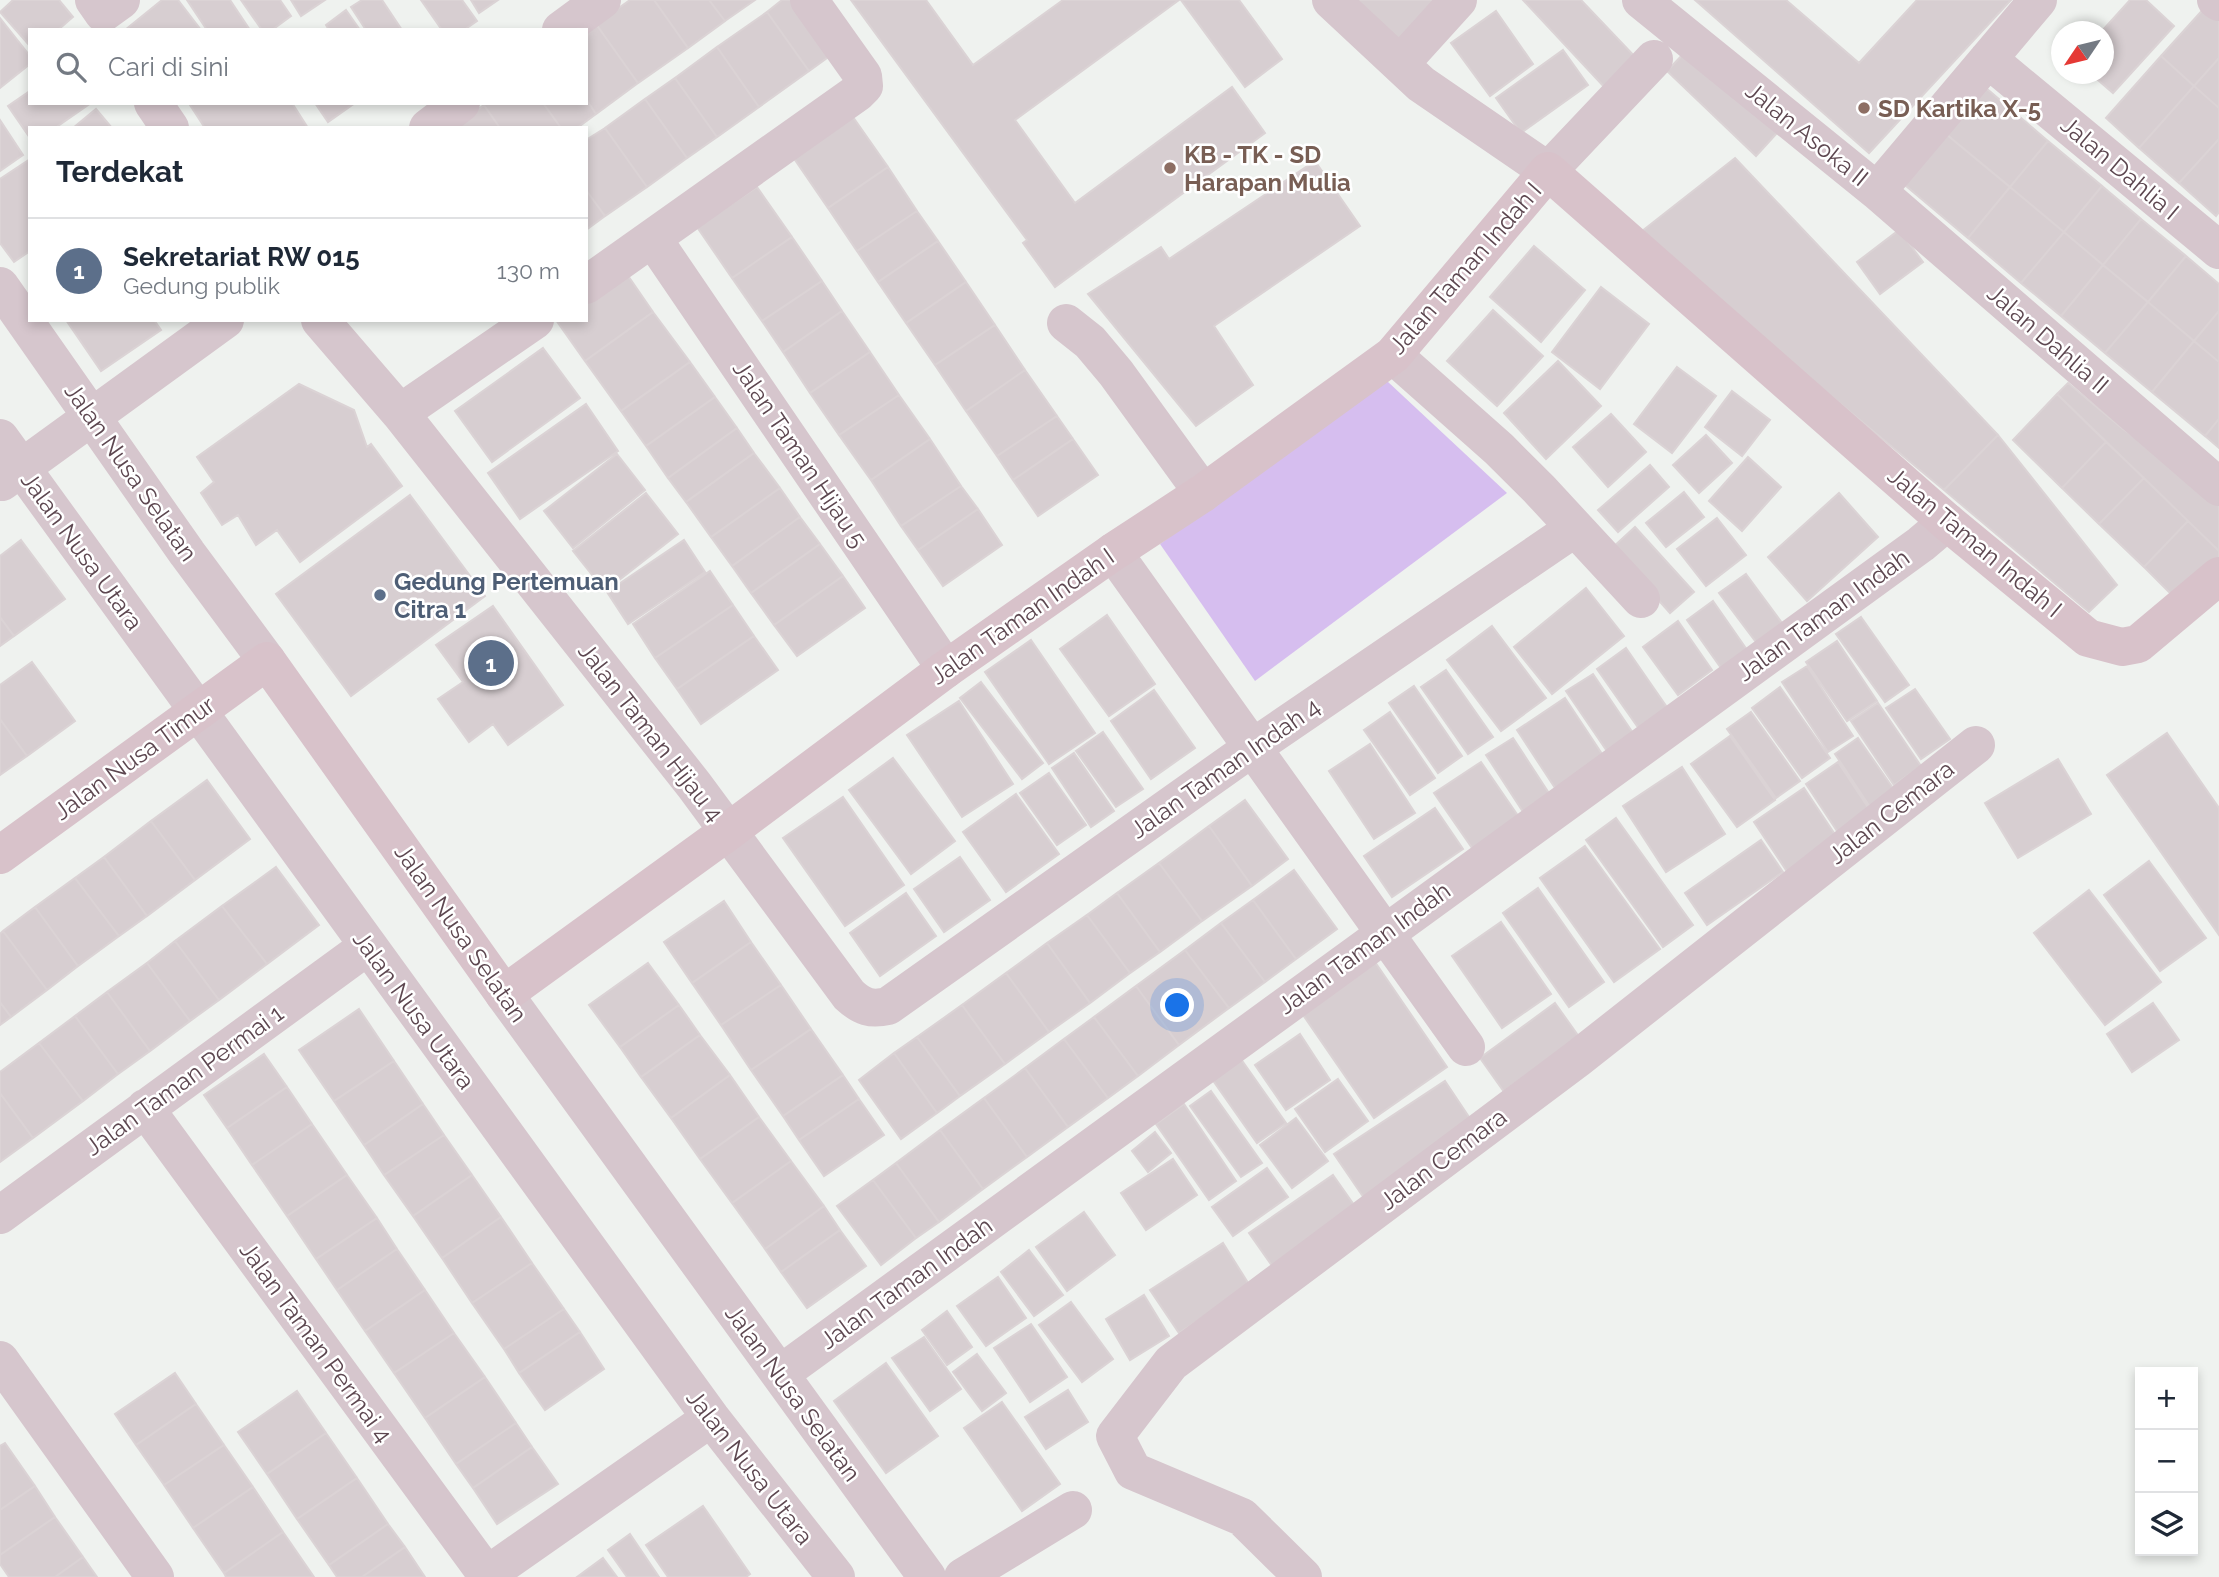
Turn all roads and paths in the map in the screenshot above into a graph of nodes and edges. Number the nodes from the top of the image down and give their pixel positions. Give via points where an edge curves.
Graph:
1 (602, 0) edge
2 (808, 0) edge
3 (1331, 0) edge
4 (1458, 0) edge
5 (1641, 0) edge
6 (2038, 0) edge
7 (564, 28) edge
8 (1654, 59) dead end
9 (1988, 59) junction
10 (1400, 64) junction
11 (154, 105) edge
12 (458, 105) edge
13 (169, 126) edge
14 (431, 126) edge
15 (1548, 171) junction
16 (1877, 191) junction
17 (653, 239) junction
18 (2219, 250) edge
19 (588, 284) edge
20 (0, 286) edge
21 (222, 322) edge
22 (322, 322) edge
23 (532, 322) edge
24 (1066, 323) dead end
25 (1393, 355) junction
26 (400, 413) junction
27 (92, 415) junction
28 (7, 463) edge
29 (2219, 487) edge
30 (1203, 493) junction
31 (1947, 522) junction
32 (1575, 528) junction
33 (1113, 552) junction
34 (2219, 576) edge
35 (1641, 599) dead end
36 (267, 661) junction
37 (946, 669) junction
38 (198, 711) junction
39 (1976, 745) dead end
40 (1252, 748) junction
41 (729, 831) junction
42 (0, 855) edge
43 (1385, 933) junction
44 (368, 946) junction
45 (504, 994) junction
46 (875, 1009) joint
47 (1466, 1047) dead end
48 (145, 1108) junction
49 (0, 1215) edge
50 (0, 1360) edge
51 (780, 1374) junction
52 (711, 1418) junction
53 (1073, 1510) dead end
54 (486, 1576) edge
55 (155, 1577) edge
56 (836, 1577) edge
57 (927, 1577) edge
58 (963, 1577) edge
59 (1303, 1577) edge

1 - 7 street
2 - 17 street via 863,76 864,86
3 - 10 street
4 - 10 street
5 - 16 street, Jalan Asoka II
6 - 9 street, Jalan Asoka II
8 - 15 street
9 - 16 street, Jalan Asoka II
9 - 18 street, Jalan Dahlia I
10 - 15 street via 1421,84
11 - 13 street
12 - 14 street
15 - 25 street, Jalan Taman Indah I
15 - 31 street, Jalan Taman Indah I
16 - 29 street, Jalan Dahlia II
17 - 19 street
17 - 37 street, Jalan Taman Hijau 5
20 - 27 street, Jalan Nusa Selatan
21 - 27 street
22 - 26 street, Jalan Taman Hijau 4
23 - 26 street
24 - 30 street via 1090,342 1116,373
25 - 30 street, Jalan Taman Indah I
25 - 32 street via 1499,449
26 - 41 street, Jalan Taman Hijau 4
27 - 28 street
27 - 36 street, Jalan Nusa Selatan
28 - 38 street, Jalan Nusa Utara
30 - 33 street, Jalan Taman Indah I
31 - 34 street, Jalan Taman Indah I via 2088,638 2122,647 2138,644
31 - 43 street, Jalan Taman Indah
32 - 35 street
32 - 40 street, Jalan Taman Indah 4
33 - 37 street, Jalan Taman Indah I
33 - 40 street
36 - 38 street, Jalan Nusa Timur
36 - 45 street, Jalan Nusa Selatan
37 - 41 street, Jalan Taman Indah I
38 - 42 street, Jalan Nusa Timur
38 - 44 street, Jalan Nusa Utara
39 - 59 street, Jalan Cemara via 1577,1059 1171,1363 1115,1436 1133,1471 1242,1517
40 - 43 street
40 - 46 street, Jalan Taman Indah 4 via 888,1006
41 - 45 street, Jalan Taman Indah I
41 - 46 street, Jalan Taman Hijau 4 via 849,995 861,1006
43 - 47 street
43 - 51 street, Jalan Taman Indah
44 - 48 street, Jalan Taman Permai 1
44 - 52 street, Jalan Nusa Utara
45 - 51 street, Jalan Nusa Selatan
48 - 49 street, Jalan Taman Permai 1
48 - 54 street, Jalan Taman Permai 4
50 - 55 street
51 - 57 street, Jalan Nusa Selatan
52 - 54 street
52 - 56 street, Jalan Nusa Utara
53 - 58 street

